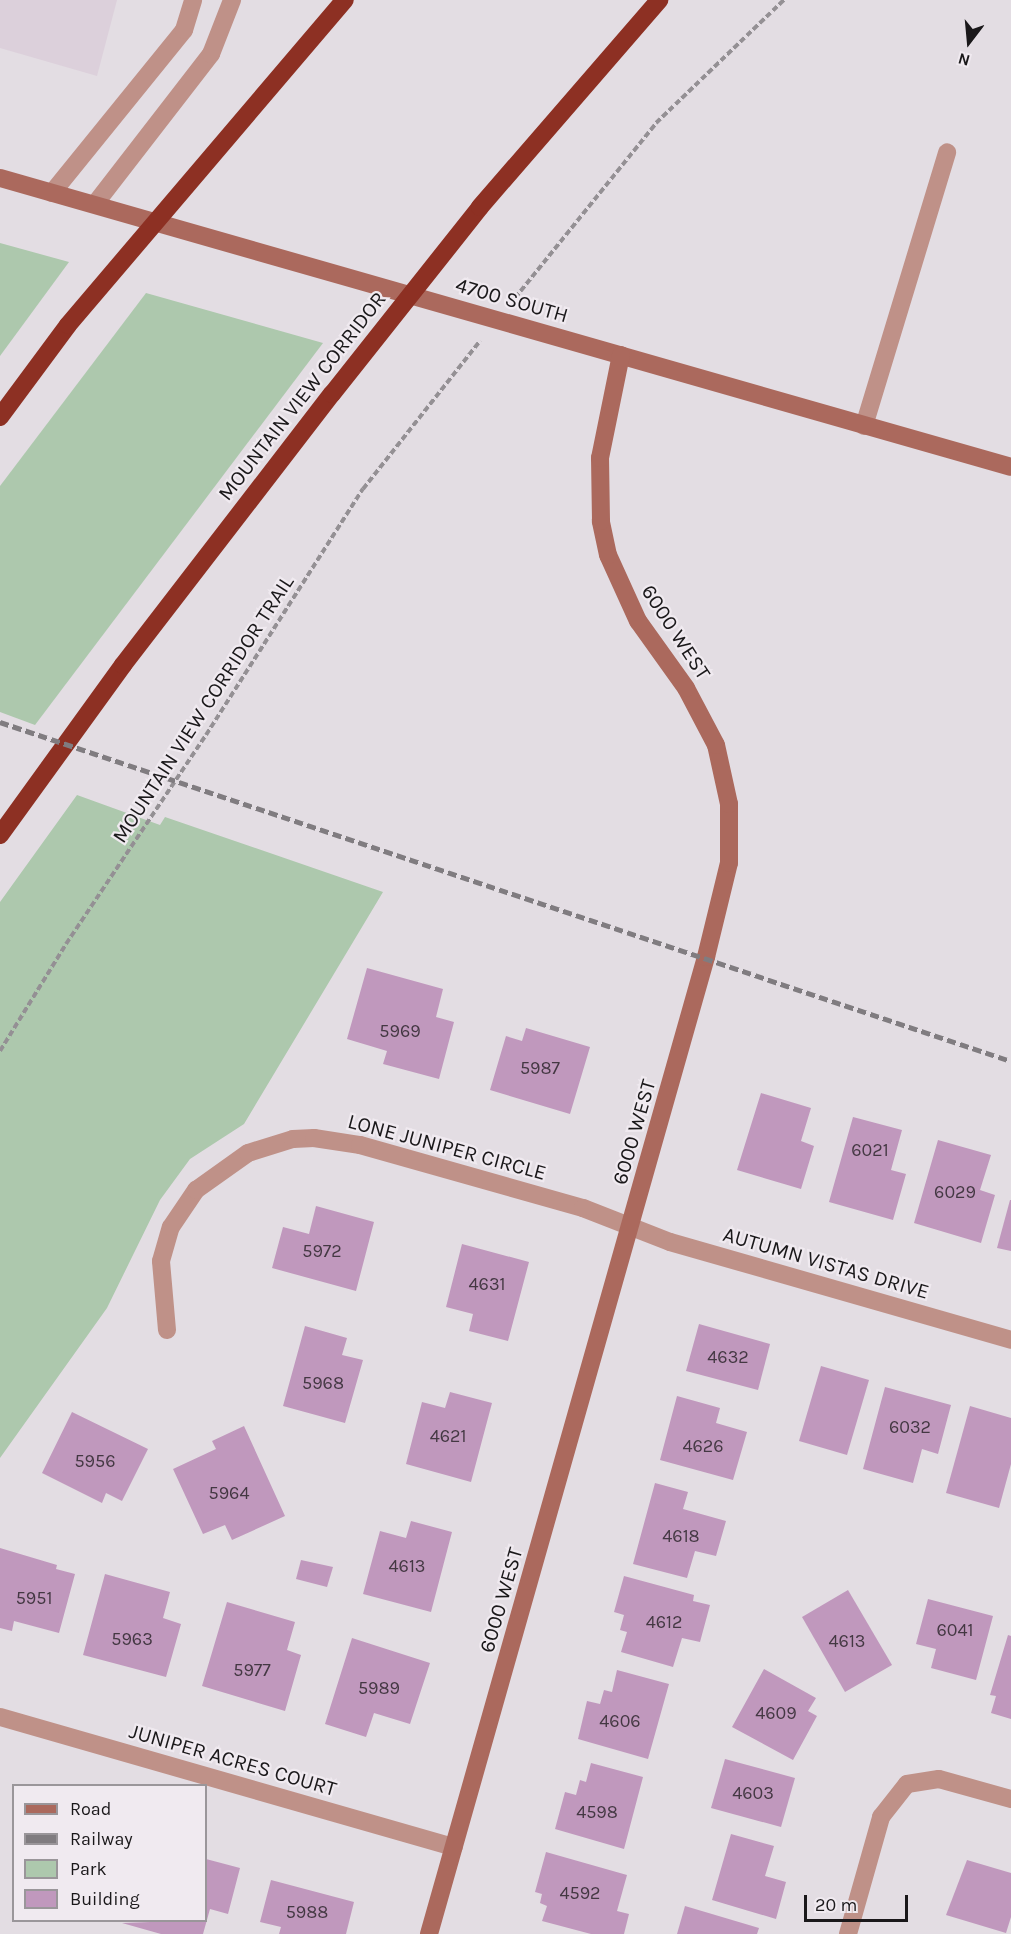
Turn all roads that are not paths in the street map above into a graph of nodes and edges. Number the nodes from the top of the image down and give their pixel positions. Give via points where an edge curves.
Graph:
1 (193, 0) edge
2 (232, 0) edge
3 (345, 0) edge
4 (659, 0) edge
5 (947, 152) dead end
6 (0, 178) edge
7 (52, 193) junction
8 (95, 204) junction
9 (621, 355) junction
10 (0, 417) edge
11 (864, 426) junction
12 (1011, 467) edge
13 (0, 835) edge
14 (630, 1227) junction
15 (167, 1330) dead end
16 (1011, 1340) edge
17 (0, 1717) edge
18 (1011, 1799) edge
19 (454, 1847) junction
20 (429, 1934) edge
21 (848, 1934) edge

1 - 7 street via 184,30
2 - 8 street via 211,54
3 - 10 highway via 230,130 68,325
4 - 13 highway, MOUNTAIN VIEW CORRIDOR via 480,207 332,394 123,665
5 - 11 street
6 - 7 street, 4700 SOUTH
7 - 8 street, 4700 SOUTH
8 - 9 street, 4700 SOUTH
9 - 11 street, 4700 SOUTH
9 - 14 street, 6000 WEST via 600,458 601,521 608,555 638,621 704,716 724,774 731,833 716,924
11 - 12 street, 4700 SOUTH
14 - 15 street, LONE JUNIPER CIRCLE via 583,1208 360,1145 336,1139 293,1139 230,1162 196,1190 182,1208 171,1227 161,1261
14 - 16 street, AUTUMN VISTAS DRIVE via 670,1242
14 - 19 street, 6000 WEST
17 - 19 street, JUNIPER ACRES COURT
18 - 21 street via 939,1779 907,1784 881,1817
19 - 20 street, 6000 WEST

